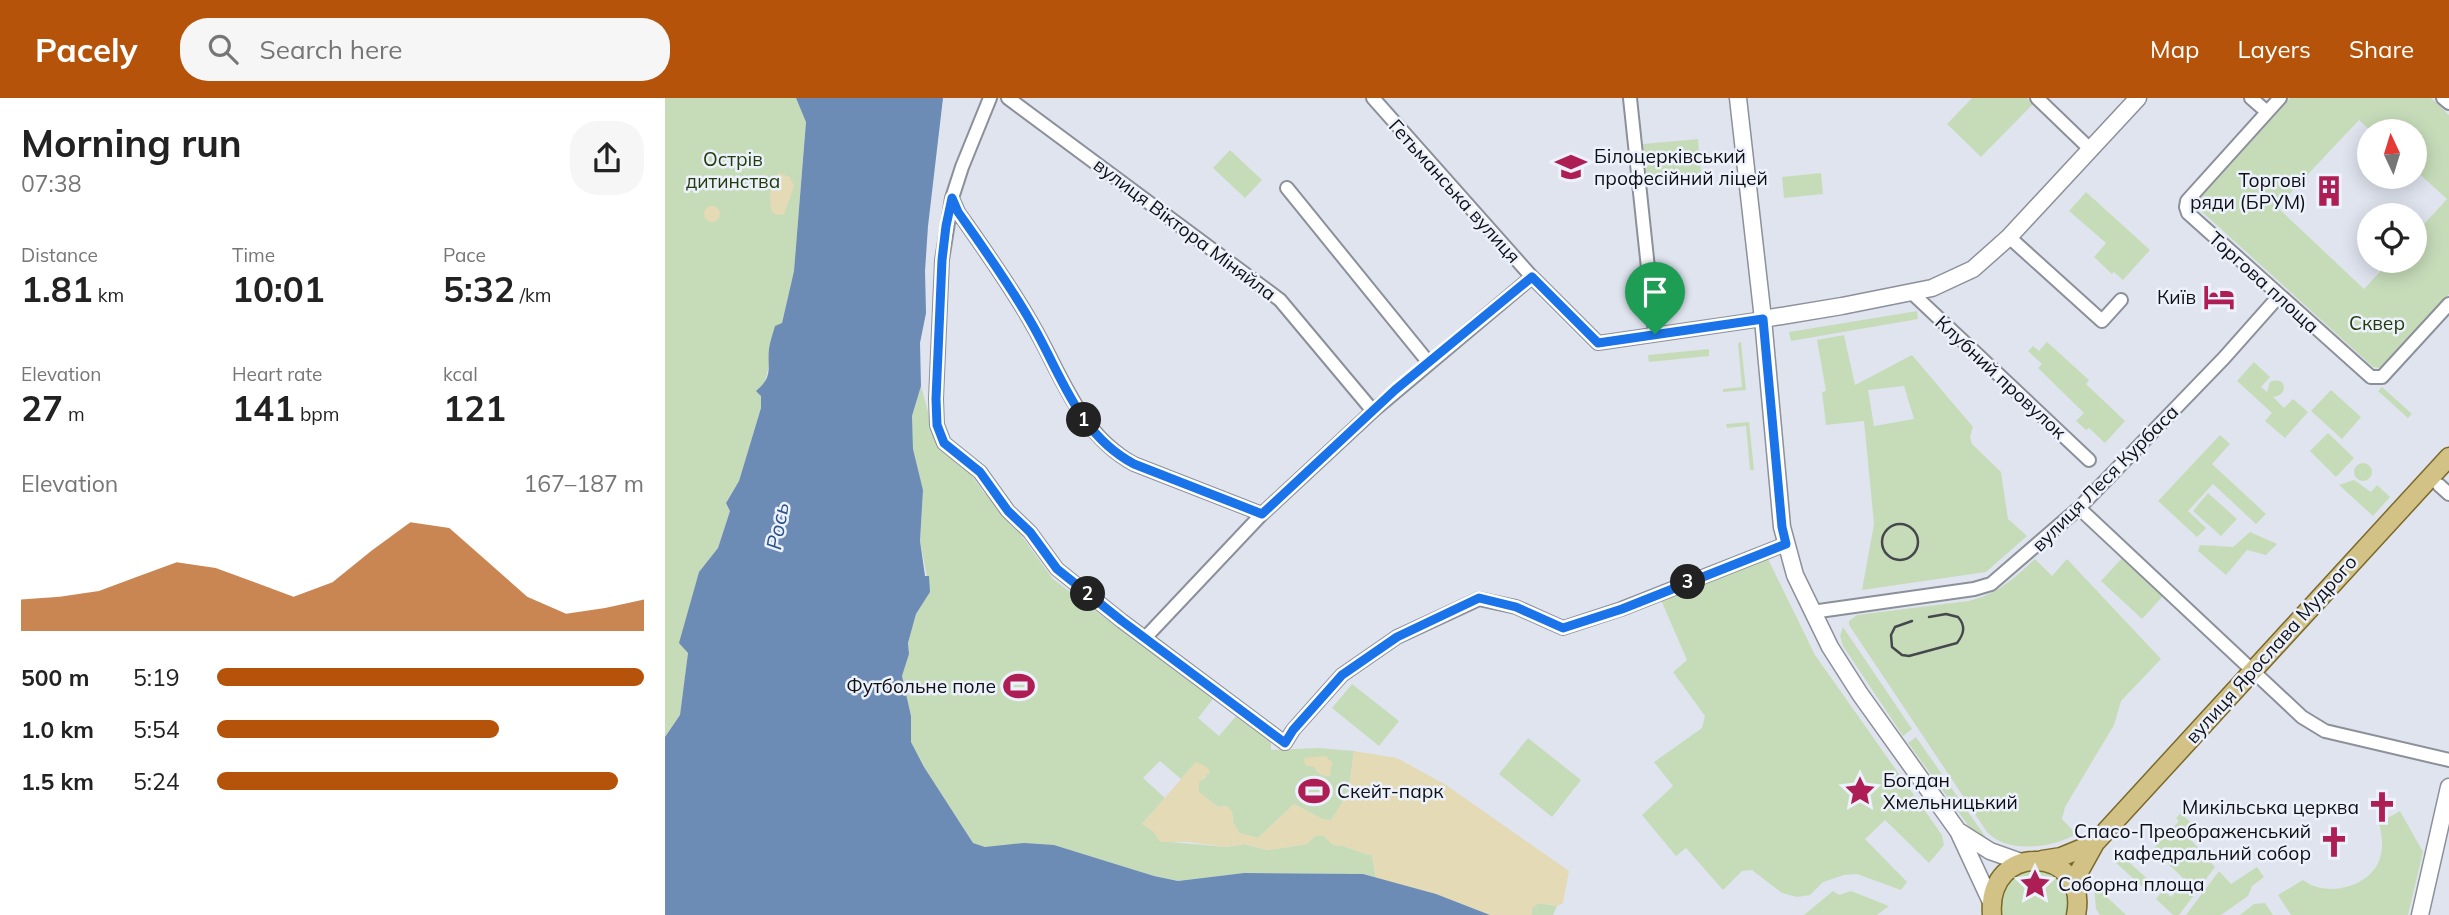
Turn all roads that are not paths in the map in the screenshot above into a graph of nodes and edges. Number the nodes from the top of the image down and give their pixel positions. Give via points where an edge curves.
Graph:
1 (990, 98) edge
2 (1008, 98) edge
3 (1373, 98) edge
4 (1630, 98) edge
5 (1738, 98) edge
6 (2037, 98) edge
7 (2138, 98) edge
8 (2251, 98) edge
9 (2280, 98) edge
10 (2443, 98) edge
11 (2449, 103) edge
12 (2267, 112) junction
13 (2090, 149) junction
14 (1287, 188) dead end
15 (952, 198) junction
16 (2008, 237) junction
17 (1532, 277) junction
18 (1912, 293) junction
19 (2279, 296) junction
20 (2121, 300) dead end
21 (2449, 304) edge
22 (1763, 319) junction
23 (1655, 334) junction
24 (1429, 363) junction
25 (1373, 411) junction
26 (2449, 457) edge
27 (2089, 460) dead end
28 (2439, 485) dead end
29 (2449, 495) edge
30 (2080, 508) junction
31 (1262, 514) junction
32 (1786, 544) junction
33 (1812, 612) junction
34 (1145, 638) junction
35 (2252, 670) junction
36 (2449, 760) edge
37 (2449, 787) edge
38 (1958, 831) junction
39 (2095, 843) junction
40 (2040, 860) junction
41 (2021, 862) junction
42 (2078, 905) edge
43 (1992, 908) edge
44 (2420, 915) edge

1 - 15 street
2 - 25 street, вулиця Віктора Міняйла via 1280,300
3 - 17 street, Гетьманська вулиця
4 - 23 street
5 - 22 main road
6 - 13 street
7 - 13 main road
8 - 12 street
9 - 12 street, Торгова площа
10 - 11 street
12 - 19 street, Торгова площа via 2186,207
13 - 16 main road
14 - 24 street
15 - 31 street via 1099,440 1134,464
15 - 34 street via 942,260 936,399 937,425 944,443 980,472 1057,569
16 - 18 main road via 1973,269 1942,285
16 - 20 street via 2102,321
17 - 23 street, Гетьманська вулиця via 1598,343
17 - 24 street
18 - 22 main road
18 - 27 street, Клубний провулок
19 - 21 street, Торгова площа via 2377,378
19 - 30 street, вулиця Леся Курбаса
22 - 23 street, Гетьманська вулиця
22 - 32 main road
24 - 25 street
25 - 31 street
26 - 35 main road, вулиця Ярослава Мудрого
28 - 29 street
30 - 33 street, вулиця Леся Курбаса via 1991,584
30 - 35 street
31 - 34 street
32 - 33 main road
32 - 34 street via 1563,628 1516,607 1479,598 1397,637 1342,675 1285,743
33 - 38 main road via 1860,694
35 - 36 street via 2302,717 2325,731
35 - 39 main road, вулиця Ярослава Мудрого
37 - 44 main road
38 - 41 main road via 1990,851
38 - 43 main road
39 - 40 main road, вулиця Ярослава Мудрого
39 - 42 main road, вулиця Ярослава Мудрого via 2080,870
40 - 41 main road
40 - 42 main road via 2065,872
41 - 43 main road via 1999,879

